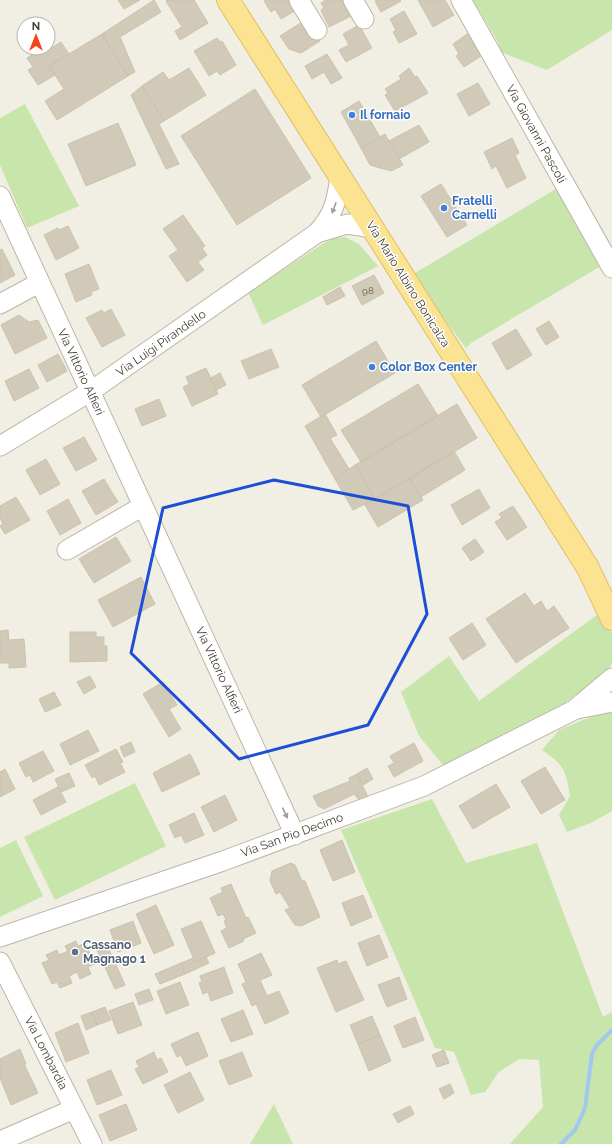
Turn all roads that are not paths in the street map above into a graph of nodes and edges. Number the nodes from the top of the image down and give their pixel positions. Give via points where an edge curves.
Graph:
1 (228, 0) edge
2 (299, 0) edge
3 (353, 0) edge
4 (460, 0) edge
5 (364, 19) dead end
6 (317, 30) dead end
7 (340, 178) junction
8 (0, 196) edge
9 (372, 228) junction
10 (317, 233) junction
11 (612, 268) edge
12 (39, 283) junction
13 (0, 304) edge
14 (91, 392) junction
15 (0, 446) edge
16 (144, 506) junction
17 (67, 550) dead end
18 (588, 568) junction
19 (612, 594) edge
20 (612, 619) edge
21 (612, 678) edge
22 (612, 702) edge
23 (574, 710) junction
24 (295, 835) junction
25 (0, 937) edge
26 (0, 962) edge
27 (74, 1109) junction
28 (0, 1141) edge
29 (92, 1144) edge

1 - 7 main road, Via Mario Albino Bonicalza
2 - 6 street
3 - 5 street
4 - 11 street, Via Giovanni Pascoli
7 - 9 main road, Via Mario Albino Bonicalza
7 -> 10 street, Via Luigi Pirandello via 335,207
8 - 12 street, Via Vittorio Alfieri
9 - 10 street, Via Luigi Pirandello via 347,224
9 - 18 main road, Via Mario Albino Bonicalza
10 - 14 street, Via Luigi Pirandello
12 - 13 street
12 - 14 street, Via Vittorio Alfieri
14 - 15 street, Via Luigi Pirandello
14 - 16 street, Via Vittorio Alfieri
16 - 17 street
16 -> 24 street, Via Vittorio Alfieri
18 - 19 main road, Via Mario Albino Bonicalza
18 - 20 main road, Via Mario Albino Bonicalza
21 - 23 street, Via San Pio Decimo
22 - 23 street, Via San Pio Decimo
23 - 24 street, Via San Pio Decimo via 424,786
24 - 25 street, Via San Pio Decimo
26 - 27 street, Via Lombardia
27 - 28 street
27 - 29 street, Via Lombardia

